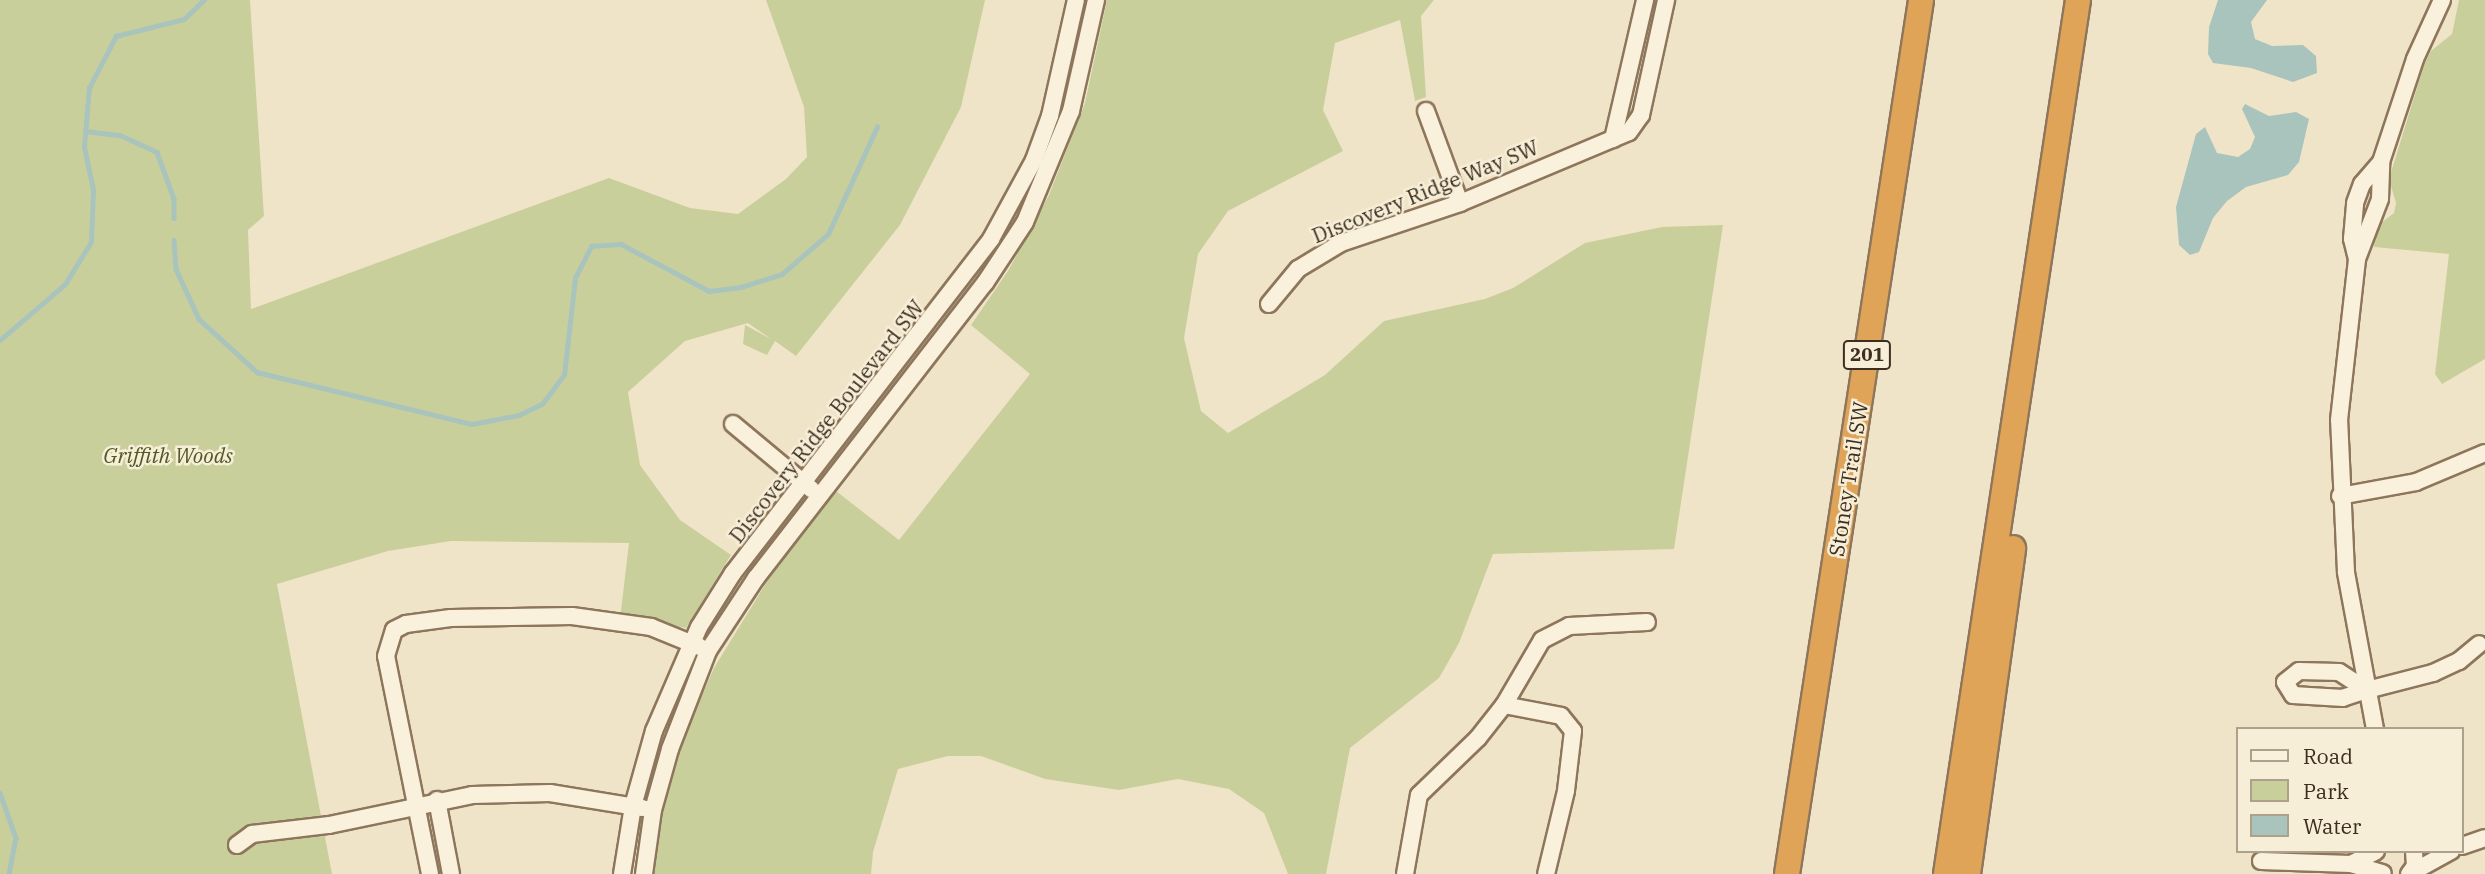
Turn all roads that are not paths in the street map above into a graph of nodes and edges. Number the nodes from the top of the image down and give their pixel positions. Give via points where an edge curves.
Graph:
1 (1076, 0) edge
2 (1096, 0) edge
3 (1645, 0) edge
4 (1666, 0) edge
5 (1921, 0) edge
6 (2078, 0) edge
7 (2442, 0) edge
8 (1066, 59) junction
9 (1085, 63) junction
10 (1426, 111) dead end
11 (1613, 139) junction
12 (1460, 203) junction
13 (1007, 212) junction
14 (1025, 222) junction
15 (2042, 248) junction
16 (1269, 304) dead end
17 (916, 340) junction
18 (932, 353) junction
19 (733, 424) dead end
20 (2485, 453) edge
21 (804, 483) junction
22 (820, 496) junction
23 (2340, 496) junction
24 (1647, 622) dead end
25 (691, 642) junction
26 (2479, 644) dead end
27 (708, 651) junction
28 (2367, 690) junction
29 (1504, 705) junction
30 (2375, 727) edge
31 (437, 800) junction
32 (415, 804) junction
33 (633, 806) junction
34 (653, 810) junction
35 (2485, 838) edge
36 (237, 845) dead end
37 (2464, 845) edge
38 (2374, 853) edge
39 (2379, 853) edge
40 (2414, 853) edge
41 (2447, 853) edge
42 (2261, 861) dead end
43 (2351, 864) junction
44 (2384, 873) edge
45 (2410, 873) edge
46 (430, 874) edge
47 (451, 874) edge
48 (622, 874) edge
49 (644, 874) edge
50 (1405, 874) edge
51 (1546, 874) edge
52 (1787, 874) edge
53 (1946, 874) edge
54 (1968, 874) edge

1 - 8 street, Discovery Ridge Boulevard SW
2 - 9 street, Discovery Ridge Boulevard SW
3 - 11 street
4 - 11 street, Discovery Ridge Way SW via 1641,115 1629,132
5 - 52 highway, Stoney Trail SW / 201
6 - 15 highway
7 - 23 street via 2415,60 2381,162 2362,184 2355,203 2352,239 2357,259 2339,420
8 - 9 street
8 - 13 street, Discovery Ridge Boulevard SW via 1034,160
9 - 14 street, Discovery Ridge Boulevard SW via 1056,155
10 - 12 street
11 - 12 street, Discovery Ridge Way SW
12 - 16 street, Discovery Ridge Way SW via 1328,249 1298,268
13 - 14 street
13 - 17 street, Discovery Ridge Boulevard SW via 963,281
14 - 18 street, Discovery Ridge Boulevard SW
15 - 53 highway
15 - 54 highway via 2036,379
17 - 18 street
17 - 21 street, Discovery Ridge Boulevard SW
18 - 22 street, Discovery Ridge Boulevard SW
19 - 21 street
20 - 23 street via 2416,482
21 - 22 street
21 - 25 street, Discovery Ridge Boulevard SW via 733,573
22 - 27 street, Discovery Ridge Boulevard SW via 755,578
23 - 28 street via 2346,572
24 - 29 street via 1569,626 1549,633
25 - 27 street
25 - 32 street via 651,627 572,616 491,615 400,626 390,636 386,656
25 - 33 street, Discovery Ridge Boulevard SW via 654,731
26 - 28 street via 2459,661 2433,673
27 - 34 street, Discovery Ridge Boulevard SW via 681,718
28 - 30 street
29 - 50 street via 1478,738 1419,795
29 - 51 street via 1561,716 1573,731 1566,791
31 - 32 street
31 - 33 street via 550,793
31 - 47 street
32 - 36 street via 329,825 252,834
32 - 46 street
33 - 34 street
33 - 48 street, Discovery Ridge Boulevard SW
34 - 49 street, Discovery Ridge Boulevard SW
35 - 37 street
38 - 43 street
39 - 44 street
40 - 45 street
41 - 45 street
42 - 43 street
43 - 44 street

